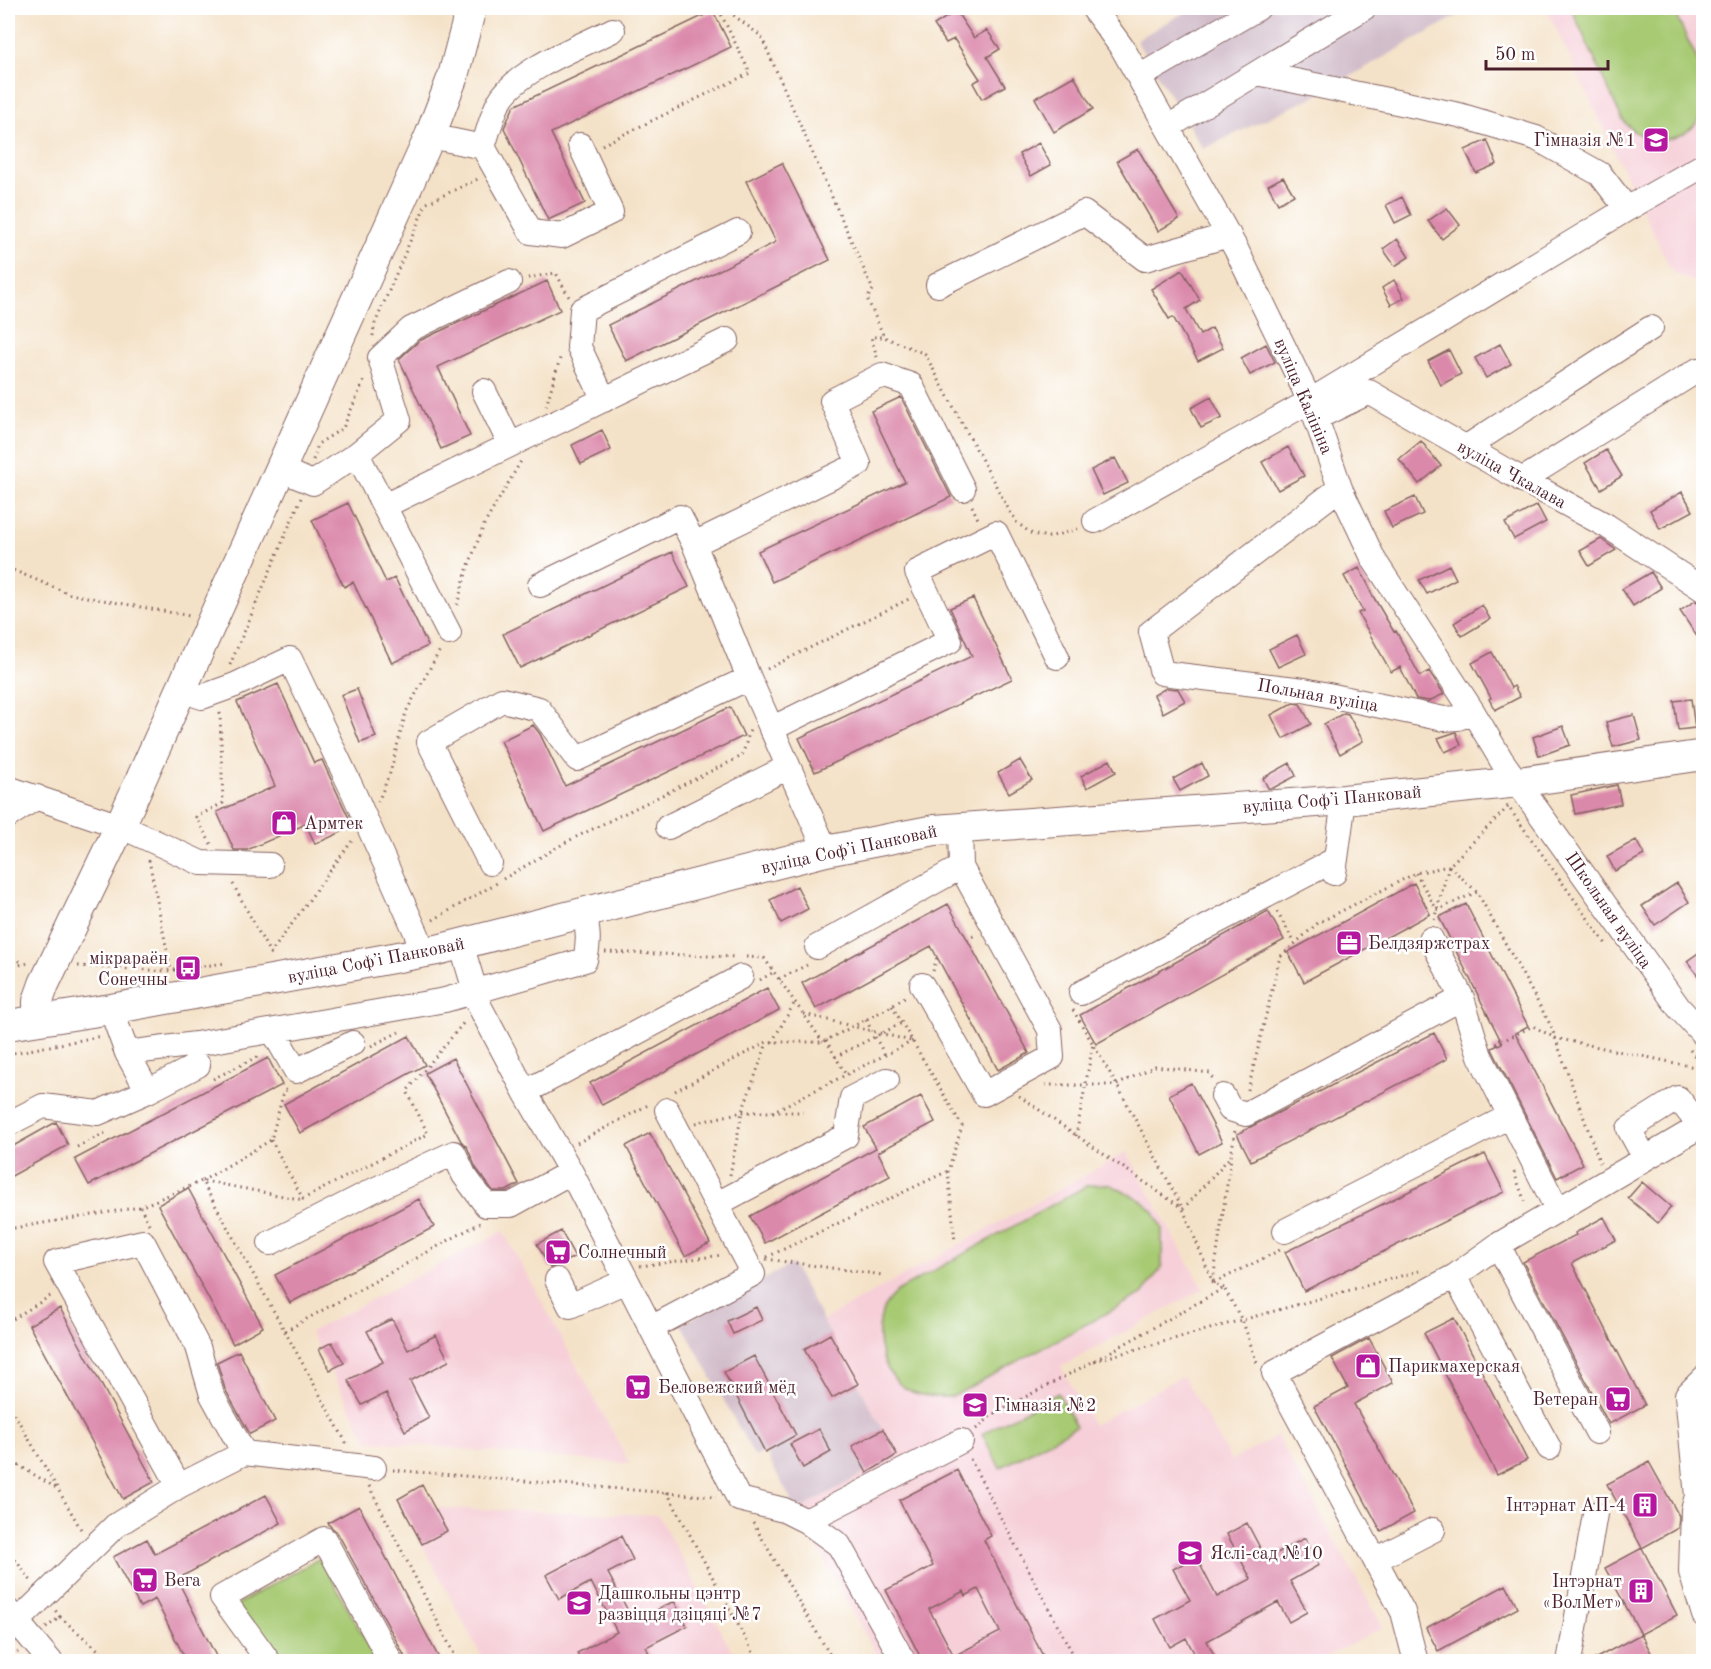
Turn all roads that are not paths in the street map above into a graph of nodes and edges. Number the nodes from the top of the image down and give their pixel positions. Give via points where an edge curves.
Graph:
1 (471, 8) edge
2 (1093, 8) edge
3 (1258, 8) edge
4 (1364, 8) edge
5 (613, 30) dead end
6 (1257, 73) junction
7 (1139, 77) junction
8 (1168, 127) junction
9 (430, 136) junction
10 (483, 147) junction
11 (582, 149) road end
12 (1704, 165) edge
13 (1627, 209) junction
14 (738, 232) dead end
15 (1229, 235) junction
16 (509, 282) road end
17 (938, 285) dead end
18 (1651, 328) dead end
19 (727, 340) dead end
20 (1698, 370) dead end
21 (484, 391) dead end
22 (604, 400) junction
23 (1313, 409) junction
24 (1465, 448) junction
25 (516, 452) junction
26 (357, 454) junction
27 (279, 469) junction
28 (1522, 480) junction
29 (1341, 488) junction
30 (963, 489) road end
31 (384, 506) junction
32 (1095, 521) road end
33 (694, 544) junction
34 (540, 585) dead end
35 (1704, 590) edge
36 (449, 633) road end
37 (1058, 657) dead end
38 (749, 678) junction
39 (180, 690) junction
40 (1473, 712) junction
41 (761, 729) junction
42 (1704, 755) edge
43 (788, 767) junction
44 (8, 788) edge
45 (1513, 794) junction
46 (36, 797) junction
47 (1344, 800) junction
48 (8, 816) edge
49 (120, 826) junction
50 (960, 826) junction
51 (668, 827) dead end
52 (826, 851) junction
53 (490, 863) dead end
54 (270, 865) dead end
55 (961, 867) junction
56 (583, 913) junction
57 (1432, 932) road end
58 (461, 944) junction
59 (818, 947) dead end
60 (422, 952) junction
61 (741, 977) dead end
62 (922, 985) dead end
63 (1462, 998) junction
64 (477, 1000) junction
65 (1076, 1001) road end
66 (38, 1020) junction
67 (8, 1025) edge
68 (273, 1031) junction
69 (119, 1032) junction
70 (1704, 1035) edge
71 (352, 1043) dead end
72 (198, 1065) dead end
73 (887, 1080) dead end
74 (148, 1091) junction
75 (525, 1092) junction
76 (1223, 1096) dead end
77 (1510, 1116) junction
78 (672, 1119) road end
79 (8, 1124) edge
80 (1702, 1125) edge
81 (1645, 1158) junction
82 (570, 1173) junction
83 (721, 1202) junction
84 (1557, 1209) junction
85 (1285, 1231) dead end
86 (270, 1243) dead end
87 (1498, 1245) junction
88 (623, 1275) junction
89 (1455, 1276) junction
90 (557, 1280) dead end
91 (651, 1328) junction
92 (1704, 1378) edge
93 (1597, 1432) dead end
94 (961, 1442) road end
95 (1549, 1448) dead end
96 (244, 1453) junction
97 (366, 1467) road end
98 (179, 1486) junction
99 (1700, 1488) edge
100 (1595, 1514) dead end
101 (806, 1521) junction
102 (1432, 1530) dead end
103 (1375, 1560) junction
104 (1704, 1615) edge
105 (11, 1622) edge
106 (51, 1662) edge
107 (269, 1662) edge
108 (391, 1662) edge
109 (904, 1662) edge
110 (1416, 1662) edge
111 (1569, 1662) edge

1 - 9 main road via 453,76
2 - 7 street, вуліца Калініна via 1124,49
3 - 7 street
4 - 6 street
5 - 10 street via 529,73 509,89 499,102
6 - 8 street
6 - 13 street via 1459,115 1536,138 1600,174
7 - 8 street, вуліца Калініна
8 - 15 street, вуліца Калініна
9 - 10 street
9 - 27 main road
10 - 11 street via 531,232 562,236 611,212
12 - 13 street
13 - 23 street
14 - 22 street via 582,310 579,347
15 - 17 street via 1145,259 1084,213
15 - 23 street, вуліца Калініна
16 - 26 street via 411,329 380,358 399,420
18 - 24 street
19 - 22 street
20 - 28 street
21 - 25 street
22 - 25 street via 539,430
23 - 24 street, вуліца Чкалава via 1369,392
23 - 29 street, вуліца Калініна
23 - 32 street
24 - 28 street, вуліца Чкалава
25 - 31 street
26 - 27 street via 313,483
26 - 31 street
27 - 39 main road
28 - 35 street, вуліца Чкалава via 1607,526
29 - 40 street, вуліца Калініна via 1374,560
29 - 40 street, Польная вуліца via 1151,632 1162,673 1304,690 1444,719
30 - 33 street via 911,385 882,375 832,401 859,464
31 - 36 street
33 - 34 street via 680,517
33 - 38 street
37 - 41 street via 991,535 916,572 950,640
38 - 41 street
38 - 53 street via 577,759 539,709 502,700 429,742
39 - 49 main road
39 - 60 street via 202,697 290,659
40 - 45 street, вуліца Калініна via 1502,761
41 - 43 street
42 - 45 main road, вуліца Софʼі Панковай
43 - 51 street
43 - 52 street
44 - 46 street
45 - 47 main road, вуліца Софʼі Панковай
45 - 70 street, Школьная вуліца
46 - 48 street
46 - 49 street
47 - 50 main road, вуліца Софʼі Панковай
47 - 65 street via 1335,866
49 - 54 street via 201,863
49 - 66 main road via 40,964
50 - 52 main road, вуліца Софʼі Панковай
50 - 55 street
52 - 56 main road, вуліца Софʼі Панковай
55 - 59 street
55 - 62 street via 1050,1030 1052,1057 984,1094
56 - 58 main road, вуліца Софʼі Панковай
56 - 64 street via 589,944 585,960
57 - 63 street
58 - 60 main road, вуліца Софʼі Панковай
58 - 64 street
60 - 69 main road, вуліца Софʼі Панковай
61 - 75 street
63 - 76 street via 1288,1086 1246,1114 1230,1109
63 - 77 street via 1480,1056
64 - 68 street via 445,1000
64 - 75 street
66 - 67 main road, вуліца Софʼі Панковай
66 - 69 main road, вуліца Софʼі Панковай
68 - 69 street via 196,1044
68 - 71 street via 296,1071
69 - 74 street
72 - 74 street
73 - 83 street via 852,1098 846,1136
74 - 79 street via 98,1113 43,1106
75 - 82 street
77 - 84 street
77 - 85 street via 1466,1132
78 - 83 street
80 - 81 street
80 - 81 street via 1678,1098 1629,1129
81 - 84 street
82 - 86 street via 511,1205 486,1205 464,1175 454,1153
82 - 88 street
83 - 91 street via 753,1274
84 - 87 street
87 - 89 street
87 - 93 street
88 - 90 street via 570,1306
88 - 91 street
89 - 95 street
89 - 103 street via 1274,1373
91 - 101 street via 739,1499 784,1510
92 - 99 street via 1687,1395
94 - 101 street
96 - 97 street
96 - 98 street
96 - 98 street via 212,1395 198,1347 143,1242 56,1262
98 - 105 street via 115,1526
99 - 104 street via 1693,1510 1691,1572
100 - 111 street
101 - 109 street via 840,1545
102 - 103 street
103 - 110 street via 1403,1612
105 - 106 street
107 - 108 street via 222,1597 324,1539

